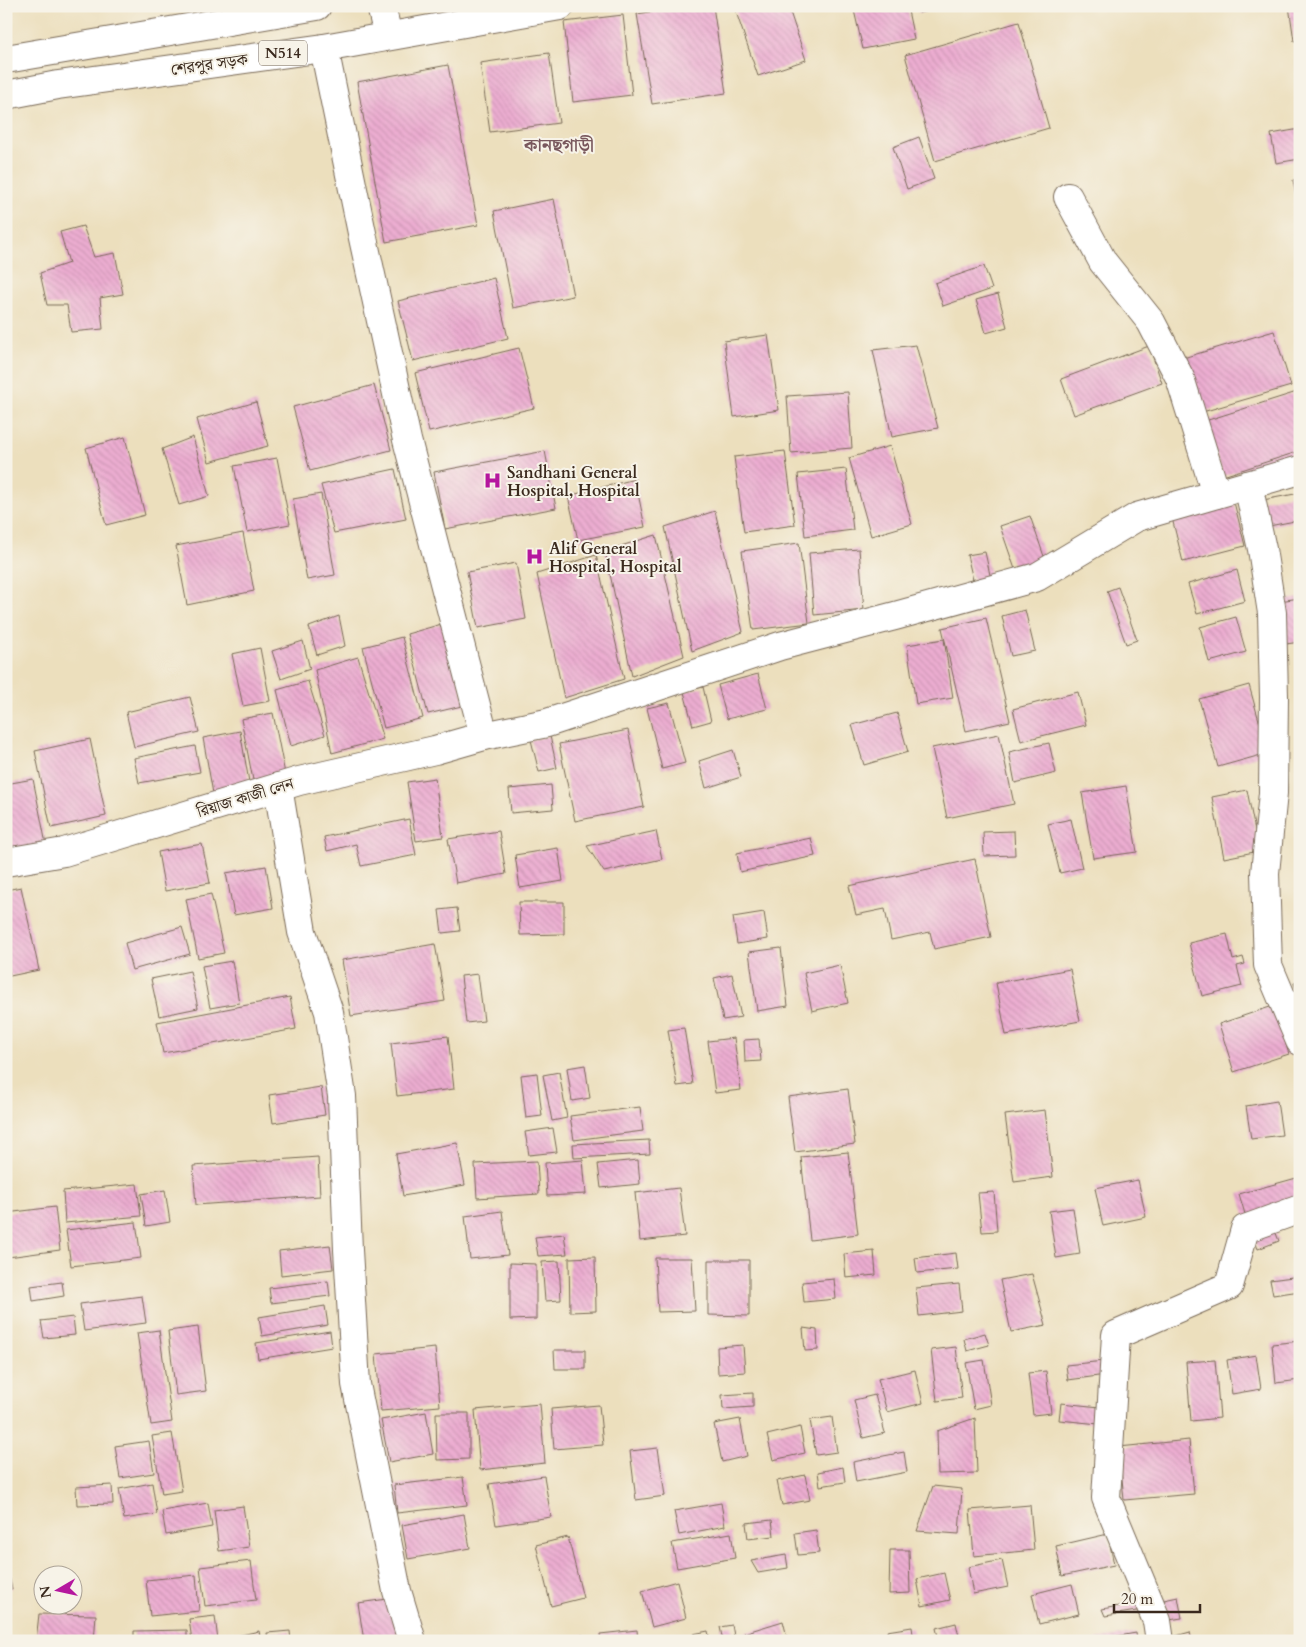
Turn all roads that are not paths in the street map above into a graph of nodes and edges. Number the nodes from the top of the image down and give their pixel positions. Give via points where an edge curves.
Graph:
1 (317, 6) edge
2 (381, 6) edge
3 (560, 6) edge
4 (388, 36) junction
5 (324, 48) junction
6 (6, 59) edge
7 (6, 95) edge
8 (1068, 197) dead end
9 (1300, 470) edge
10 (1248, 485) junction
11 (1216, 494) junction
12 (484, 736) junction
13 (278, 787) junction
14 (6, 862) edge
15 (1300, 1041) edge
16 (1300, 1209) edge
17 (412, 1641) edge
18 (1160, 1641) edge

1 - 6 main road, N514
2 - 4 main road
3 - 4 main road, শেরপুর সড়ক / N514
4 - 5 main road, শেরপুর সড়ক / N514
5 - 7 main road, শেরপুর সড়ক / N514
5 - 12 main road via 408,440
8 - 11 main road via 1103,262 1151,322 1180,378
9 - 10 main road, রিয়াজ কাজী লেন
10 - 11 main road, রিয়াজ কাজী লেন
10 - 15 main road via 1272,613 1272,793 1265,873 1268,965
11 - 12 main road, রিয়াজ কাজী লেন via 1137,517 1037,577 780,646 548,723
12 - 13 main road, রিয়াজ কাজী লেন
13 - 14 main road, রিয়াজ কাজী লেন via 64,852
13 - 17 main road via 302,932 329,1012 342,1096 356,1384 397,1591
16 - 18 main road via 1245,1229 1229,1286 1116,1335 1106,1498 1157,1620

